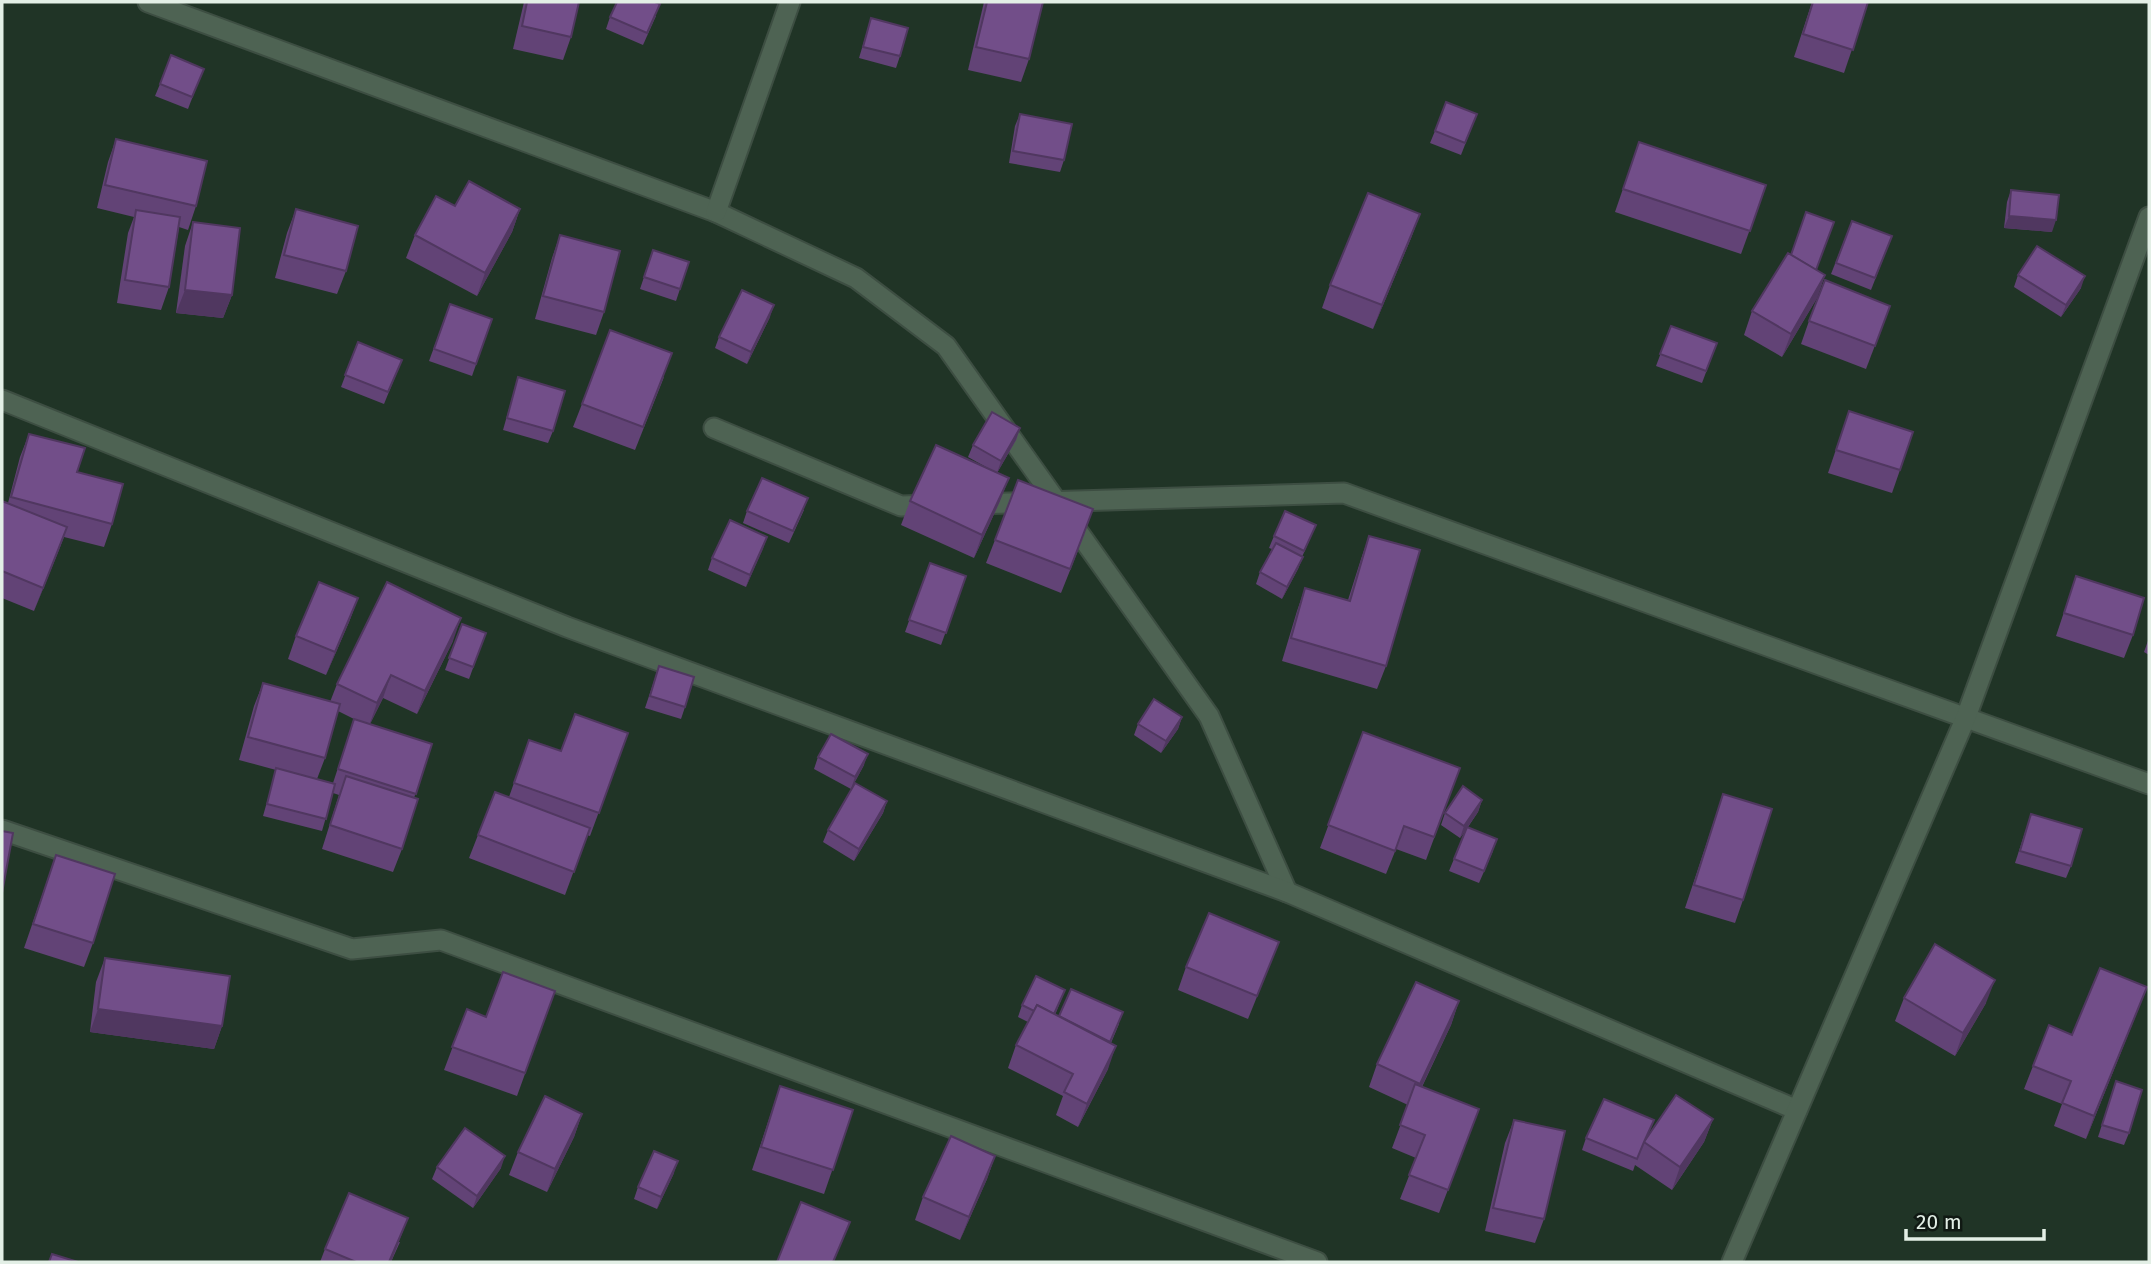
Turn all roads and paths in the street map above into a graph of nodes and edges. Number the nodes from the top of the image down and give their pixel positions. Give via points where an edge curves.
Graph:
1 (148, 2) edge
2 (790, 2) edge
3 (716, 212) junction
4 (2149, 217) edge
5 (2, 400) edge
6 (714, 429) dead end
7 (1056, 501) junction
8 (1966, 717) junction
9 (2149, 784) edge
10 (2, 830) edge
11 (1287, 892) junction
12 (1797, 1110) junction
13 (1317, 1262) edge
14 (1732, 1262) edge

1 - 3 street
2 - 3 street
3 - 7 street via 856,278 946,346
4 - 8 street
5 - 11 street via 567,627
6 - 7 street via 901,506
7 - 8 street via 1344,493
7 - 11 street via 1209,716
8 - 9 street
8 - 12 street
10 - 13 street via 352,949 441,940
11 - 12 street
12 - 14 street

